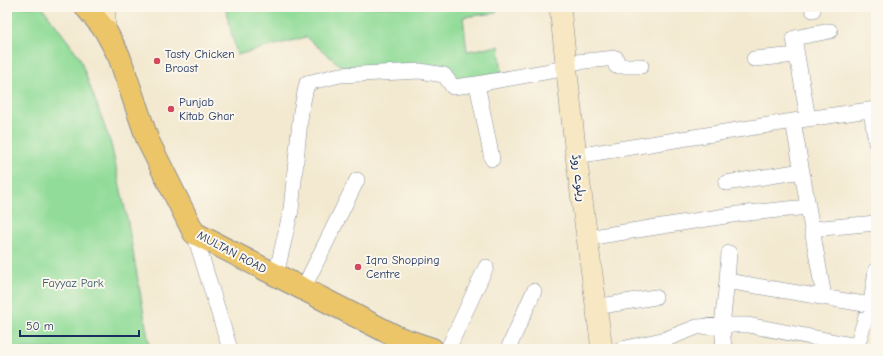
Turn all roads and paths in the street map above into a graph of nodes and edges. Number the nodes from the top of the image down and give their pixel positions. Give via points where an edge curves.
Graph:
1 (86, 7) edge
2 (105, 7) edge
3 (560, 7) edge
4 (105, 30) junction
5 (830, 32) dead end
6 (797, 55) junction
7 (754, 59) dead end
8 (566, 66) junction
9 (641, 66) dead end
10 (477, 84) junction
11 (873, 110) edge
12 (800, 120) junction
13 (876, 143) edge
14 (576, 156) junction
15 (492, 160) dead end
16 (802, 171) junction
17 (357, 180) dead end
18 (726, 183) dead end
19 (808, 207) junction
20 (876, 223) edge
21 (812, 229) junction
22 (194, 233) junction
23 (587, 238) junction
24 (729, 253) dead end
25 (486, 266) dead end
26 (876, 270) edge
27 (276, 275) junction
28 (727, 281) junction
29 (303, 289) junction
30 (534, 291) dead end
31 (655, 297) dead end
32 (824, 297) junction
33 (870, 305) junction
34 (596, 307) junction
35 (722, 325) junction
36 (857, 348) edge
37 (230, 349) edge
38 (432, 349) edge
39 (448, 349) edge
40 (508, 349) edge
41 (602, 349) edge
42 (622, 349) edge
43 (724, 349) edge

1 - 4 main road, MULTAN ROAD
2 - 4 main road
3 - 8 main road, ریلوے روڈ
4 - 22 main road, MULTAN ROAD via 119,56 148,141
5 - 6 street via 794,38
6 - 7 street
6 - 12 street
8 - 9 street via 616,58 616,66
8 - 10 street
8 - 14 main road, ریلوے روڈ
10 - 15 street
10 - 27 street via 453,87 444,75 420,71 340,75 307,83 301,111 291,210
11 - 12 street
11 - 13 street
12 - 14 street
12 - 16 street
14 - 23 main road, ریلوے روڈ
16 - 18 street
16 - 19 street
17 - 29 street
19 - 21 street
19 - 23 street via 738,214
20 - 21 street
21 - 32 street
22 - 27 main road, MULTAN ROAD
22 - 37 street
23 - 34 main road, ریلوے روڈ
24 - 28 street
25 - 39 street
26 - 33 street
27 - 29 main road, MULTAN ROAD
28 - 32 street
28 - 35 street
29 - 38 main road, MULTAN ROAD via 399,338
30 - 40 street
31 - 34 street
32 - 33 street
33 - 36 street
34 - 41 main road, ریلوے روڈ
35 - 36 street via 748,325
35 - 42 street via 697,327 666,339
35 - 43 street

